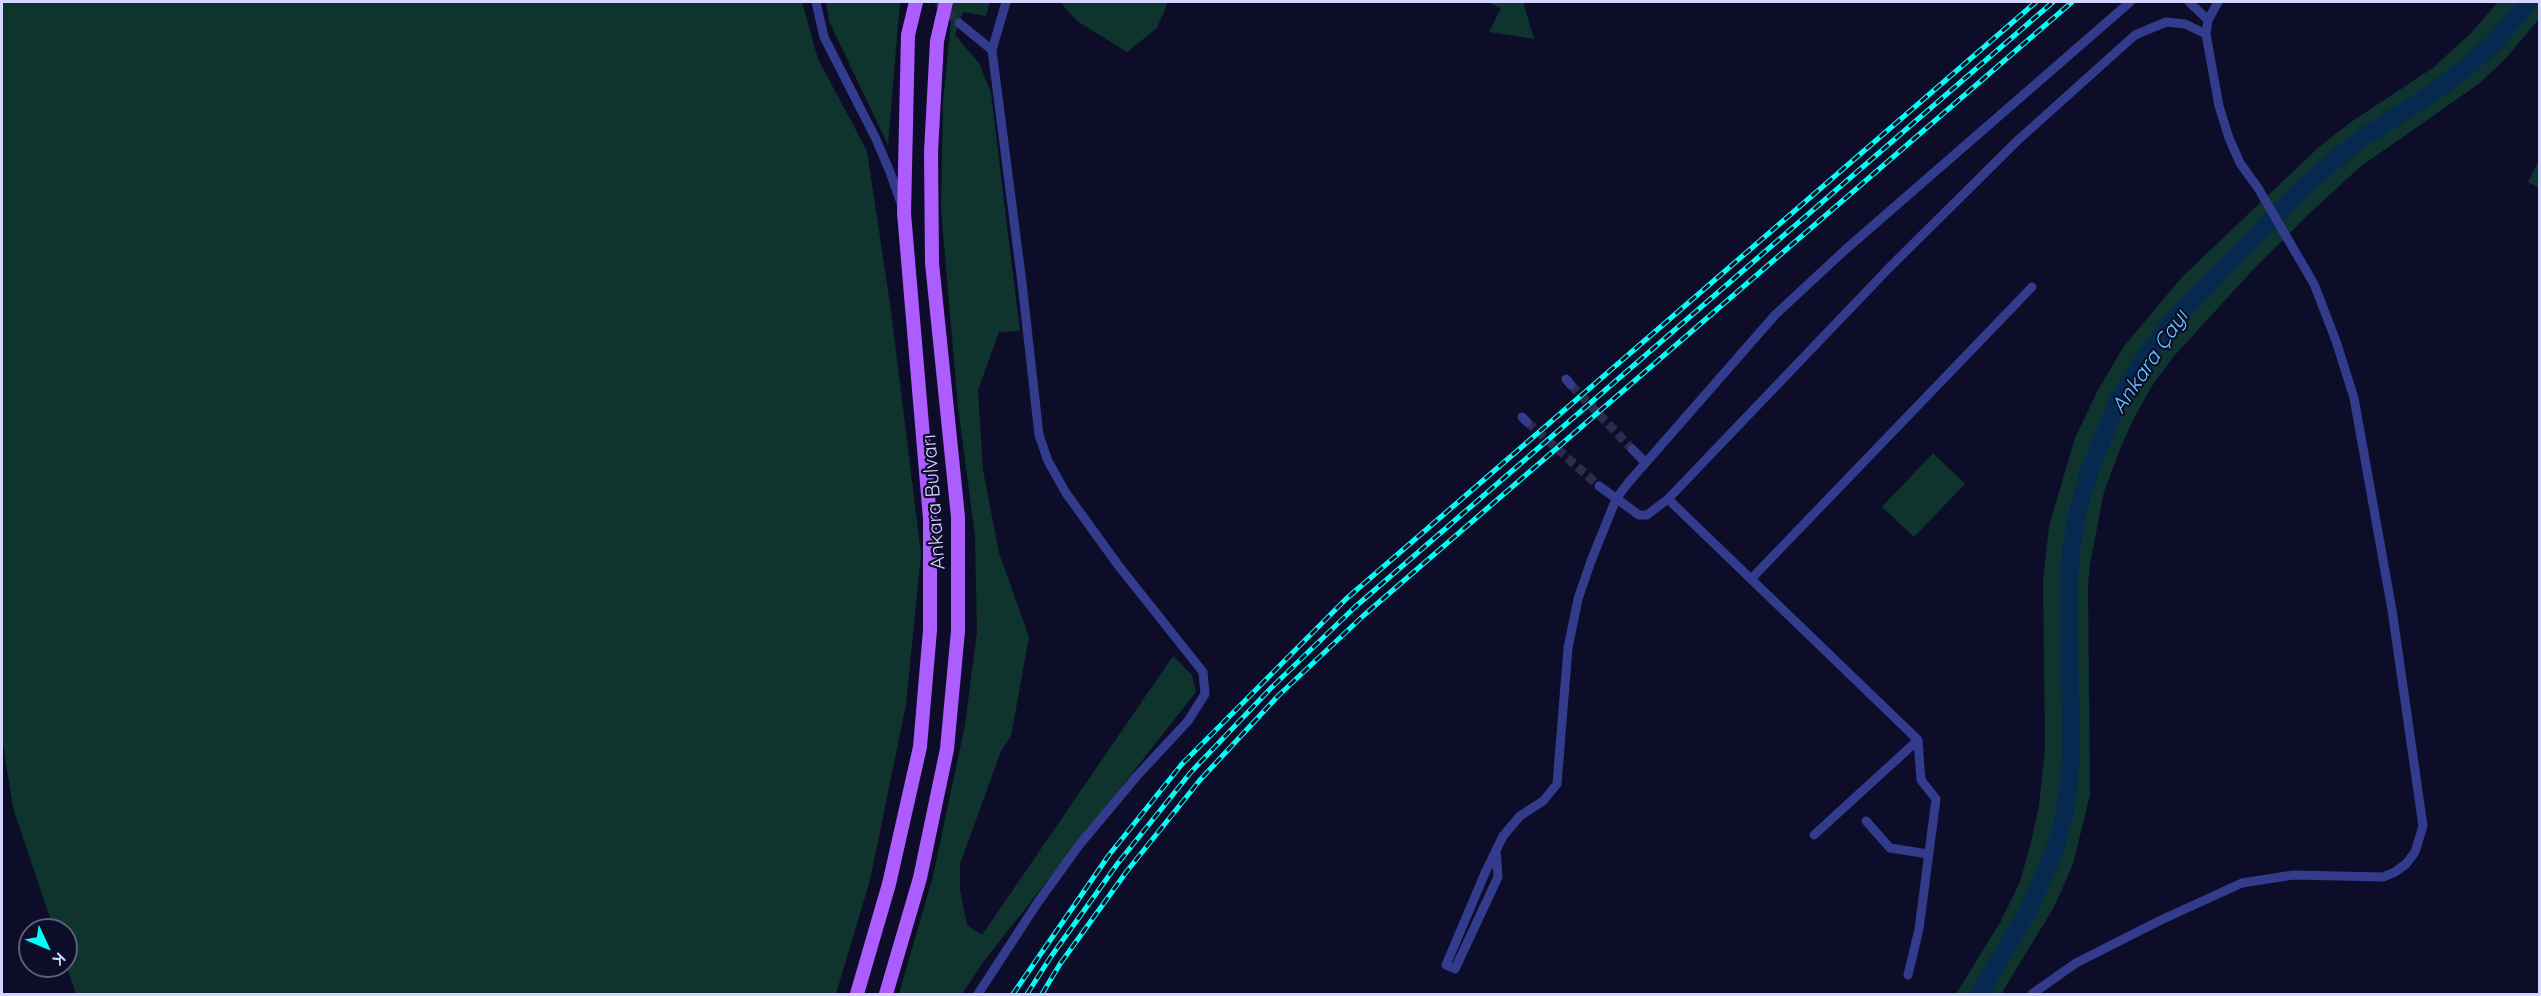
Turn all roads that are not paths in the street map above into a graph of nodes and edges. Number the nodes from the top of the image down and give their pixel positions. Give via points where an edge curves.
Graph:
1 (816, 2) edge
2 (916, 2) edge
3 (946, 2) edge
4 (1006, 2) edge
5 (2130, 2) edge
6 (2189, 2) edge
7 (2218, 2) edge
8 (2208, 20) junction
9 (959, 23) tunnel mouth
10 (2206, 34) junction
11 (992, 50) junction
12 (904, 213) junction
13 (2032, 287) dead end
14 (1632, 449) tunnel mouth
15 (1645, 462) junction
16 (1599, 486) tunnel mouth
17 (1668, 499) junction
18 (1616, 500) junction
19 (1751, 579) junction
20 (1918, 740) junction
21 (1866, 821) dead end
22 (1814, 835) dead end
23 (1496, 850) junction
24 (1928, 854) junction
25 (1908, 975) dead end
26 (857, 994) edge
27 (886, 994) edge
28 (978, 994) edge
29 (2032, 994) edge

1 - 12 street via 824,37 881,150
2 - 12 main road, Ankara Bulvarı via 909,35
3 - 27 main road, Ankara Bulvarı via 937,41 932,263 958,517 958,631 947,749 920,878
4 - 11 street
5 - 15 street via 1775,315
6 - 8 street
7 - 8 street
8 - 10 street
9 - 11 street
10 - 17 street via 2185,24 2166,22 2135,35 2001,157
10 - 29 street via 2229,138 2240,163 2314,284 2354,398 2392,610 2423,826 2415,852 2406,864 2383,877 2293,875 2242,883 2076,963
11 - 28 street via 1039,435 1066,493 1203,672 1205,694 1188,722 1080,844
12 - 26 main road, Ankara Bulvarı via 930,519 930,630 920,747 889,884
13 - 19 street
14 - 15 street
15 - 18 street
16 - 18 street
17 - 18 street via 1647,515 1640,515
17 - 19 street
18 - 23 street via 1582,590 1568,648 1557,784 1543,801 1520,816
19 - 20 street
20 - 22 street
20 - 24 street via 1921,780 1936,799
21 - 24 street via 1890,848
23 - 23 street via 1498,877 1455,969 1446,965
24 - 25 street via 1919,929

